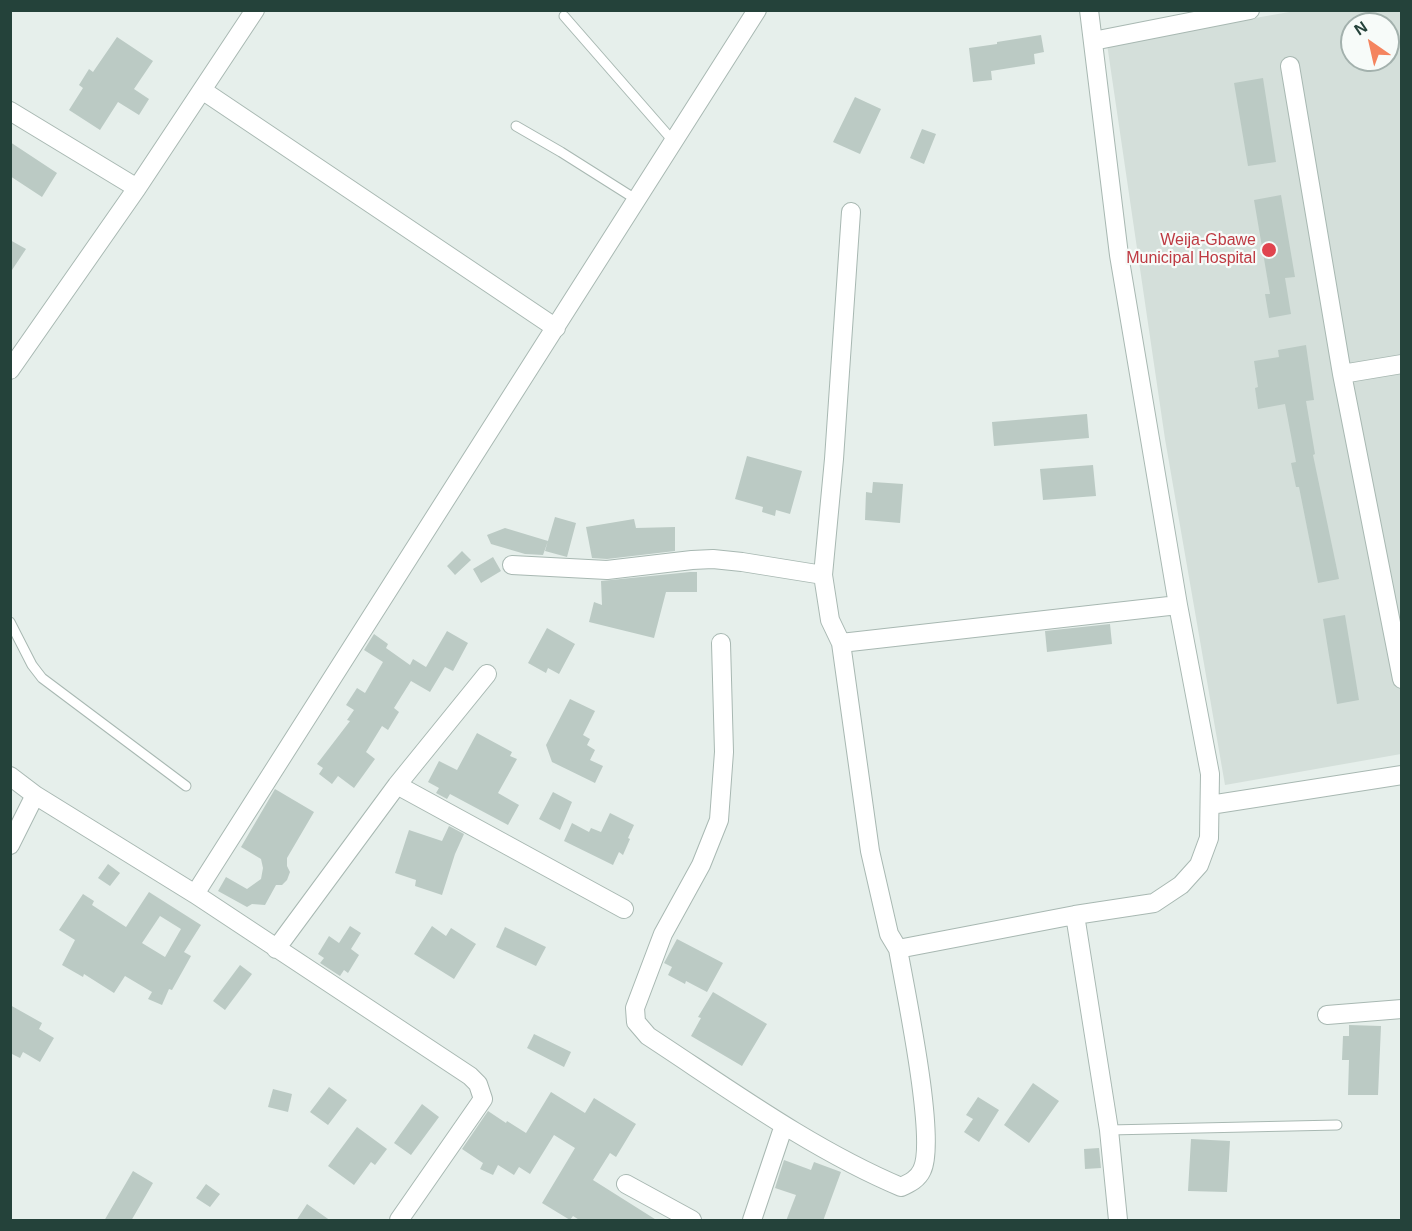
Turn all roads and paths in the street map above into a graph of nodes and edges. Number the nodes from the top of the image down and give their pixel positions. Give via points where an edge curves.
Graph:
1 (255, 10) edge
2 (757, 10) edge
3 (1089, 10) edge
4 (1250, 10) edge
5 (564, 16) dead end
6 (1093, 41) junction
7 (1290, 66) dead end
8 (202, 90) junction
9 (10, 111) edge
10 (516, 126) dead end
11 (674, 141) junction
12 (137, 188) junction
13 (637, 200) junction
14 (851, 212) dead end
15 (556, 328) junction
16 (1401, 364) edge
17 (10, 370) edge
18 (1342, 374) junction
19 (512, 565) dead end
20 (823, 575) junction
21 (1178, 605) junction
22 (10, 622) edge
23 (722, 643) dead end
24 (841, 643) junction
25 (487, 674) dead end
26 (1401, 679) edge
27 (1401, 775) edge
28 (10, 776) edge
29 (397, 785) junction
30 (186, 786) dead end
31 (35, 795) junction
32 (1210, 805) junction
33 (10, 845) edge
34 (195, 894) junction
35 (624, 909) dead end
36 (1075, 915) junction
37 (276, 949) junction
38 (898, 949) junction
39 (1401, 1009) edge
40 (1327, 1015) dead end
41 (784, 1125) junction
42 (1337, 1125) dead end
43 (1109, 1130) junction
44 (626, 1184) dead end
45 (399, 1221) edge
46 (692, 1221) edge
47 (752, 1221) edge
48 (1118, 1221) edge

1 - 8 street
2 - 11 street
3 - 6 street
4 - 6 street
5 - 11 lane
6 - 21 street via 1119,255
7 - 18 street
8 - 12 street
8 - 15 street
9 - 12 street
10 - 13 lane
11 - 13 street
12 - 17 street
13 - 15 street
14 - 20 street
15 - 34 street
16 - 18 street
18 - 26 street
19 - 20 street via 607,570 713,559
20 - 24 street via 830,620
21 - 24 street
21 - 32 street via 1210,774
22 - 30 lane via 42,678
23 - 41 street via 724,752 719,820 701,864 663,934 635,1008 636,1022 648,1036
24 - 38 street via 870,851 889,934
25 - 29 street
27 - 32 street
28 - 31 street
29 - 35 street
29 - 37 street
31 - 33 street
31 - 34 street
32 - 36 street via 1209,838 1200,865 1182,885 1154,903
34 - 37 street
36 - 38 street
36 - 43 street
37 - 45 street via 478,1084 483,1099
38 - 41 street via 923,1105 923,1169 914,1181 901,1187
39 - 40 street
41 - 47 street
42 - 43 lane
43 - 48 street
44 - 46 street

